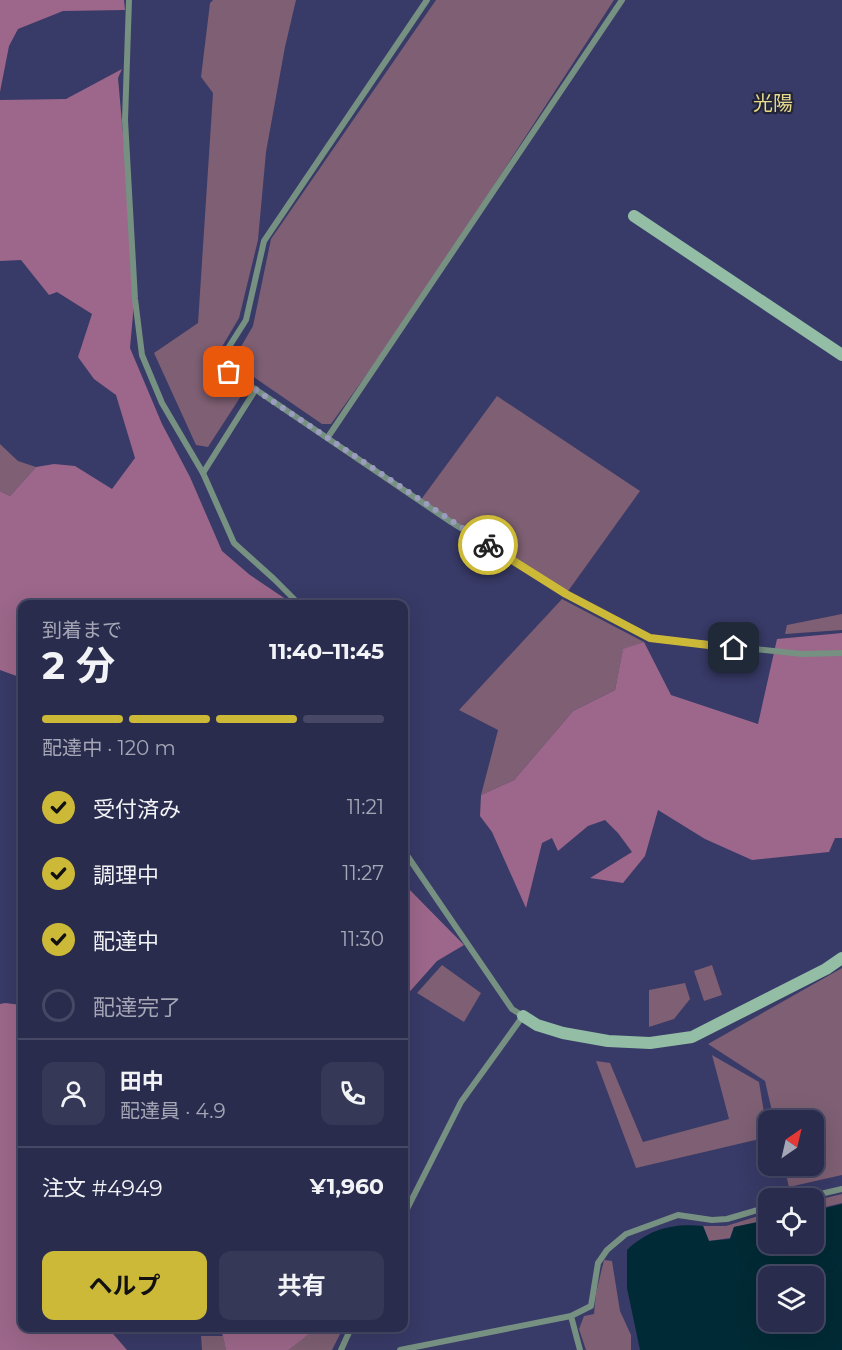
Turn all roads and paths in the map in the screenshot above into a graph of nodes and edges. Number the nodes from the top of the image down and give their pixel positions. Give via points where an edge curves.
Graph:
1 (129, 0) edge
2 (427, 0) edge
3 (622, 0) edge
4 (634, 216) dead end
5 (842, 355) edge
6 (256, 389) junction
7 (328, 437) junction
8 (203, 473) junction
9 (295, 600) edge
10 (842, 653) edge
11 (408, 857) edge
12 (842, 958) edge
13 (523, 1016) junction
14 (842, 1190) edge
15 (824, 1194) edge
16 (408, 1207) edge
17 (758, 1210) edge
18 (571, 1316) junction
19 (349, 1332) edge
20 (341, 1350) edge
21 (400, 1350) edge
22 (580, 1350) edge

1 - 8 street via 125,120 140,347 162,403
2 - 6 street via 264,241 246,320 218,364
3 - 7 street
4 - 5 street
6 - 7 street
6 - 8 street
7 - 10 street via 566,594 650,638 783,653
8 - 9 street via 234,543
11 - 13 street via 512,1009
12 - 13 street via 692,1037 650,1043 608,1041 563,1033
13 - 16 street via 461,1102
14 - 15 street
17 - 18 street via 712,1220 678,1215 626,1234 598,1263 591,1306
18 - 21 street
18 - 22 street
19 - 20 street

